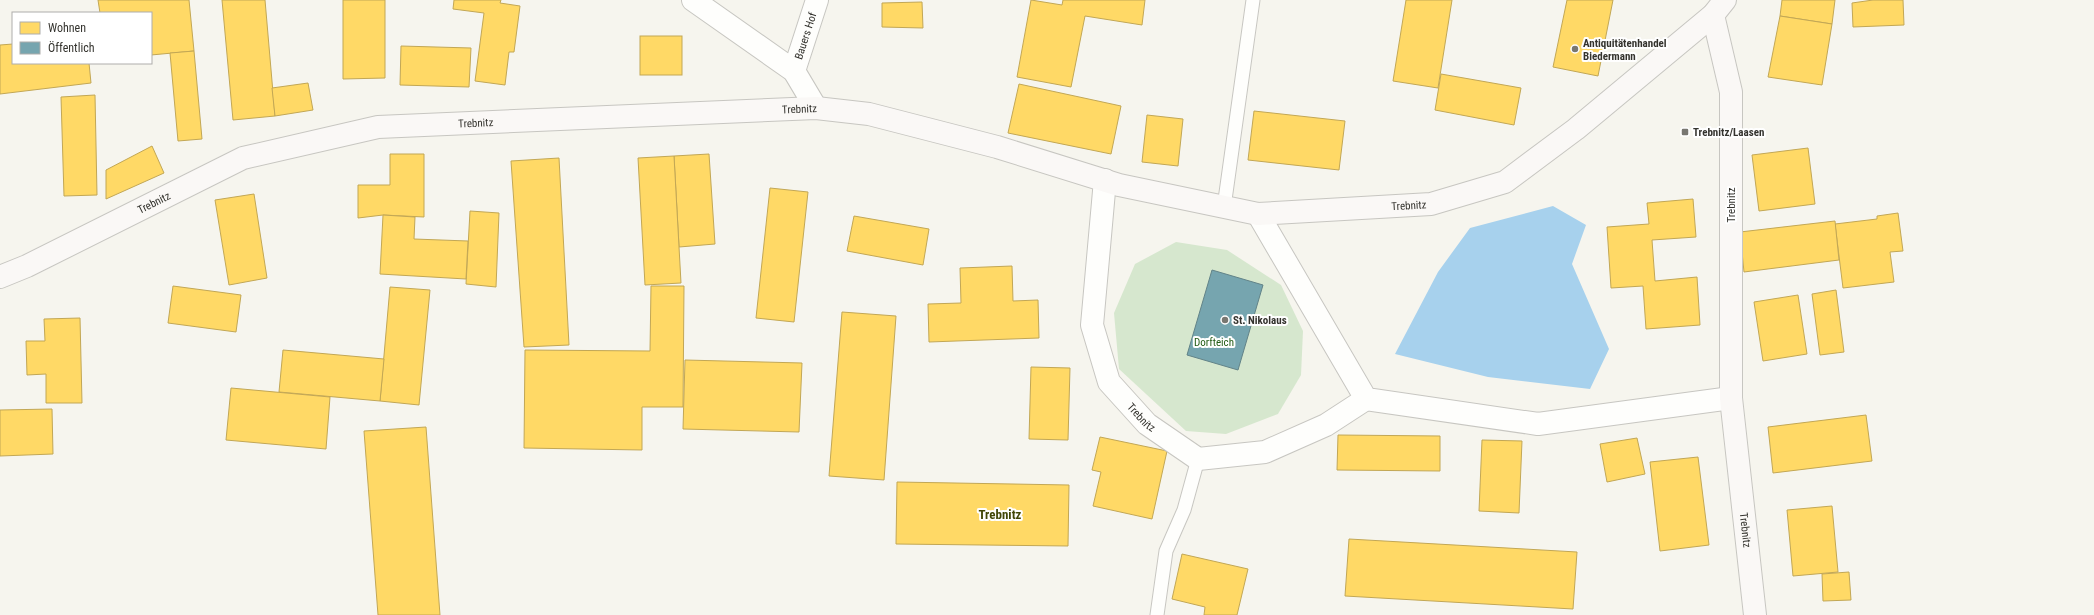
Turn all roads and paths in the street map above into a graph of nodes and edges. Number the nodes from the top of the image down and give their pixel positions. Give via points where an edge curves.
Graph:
1 (693, 0) edge
2 (817, 0) edge
3 (1253, 0) edge
4 (1719, 8) edge
5 (794, 71) junction
6 (816, 108) junction
7 (1105, 180) junction
8 (1224, 207) junction
9 (1258, 214) junction
10 (0, 277) edge
11 (1731, 398) junction
12 (1366, 399) junction
13 (1198, 459) junction
14 (1157, 615) edge
15 (1755, 615) edge

1 - 5 street, Trebnitz
2 - 5 street, Bauers Hof
3 - 8 lane
4 - 9 street, Trebnitz via 1576,129 1505,182 1430,204
4 - 11 street, Trebnitz via 1731,92
5 - 6 street, Trebnitz
6 - 7 street, Trebnitz via 869,114 997,147
6 - 10 street, Trebnitz via 378,127 243,158
7 - 8 street, Trebnitz
7 - 13 street, Trebnitz via 1092,325 1109,382 1147,424
8 - 9 street, Trebnitz
9 - 12 street
11 - 12 street via 1538,424
11 - 15 street, Trebnitz
12 - 13 street via 1326,425 1265,452
13 - 14 lane via 1184,510 1166,550

